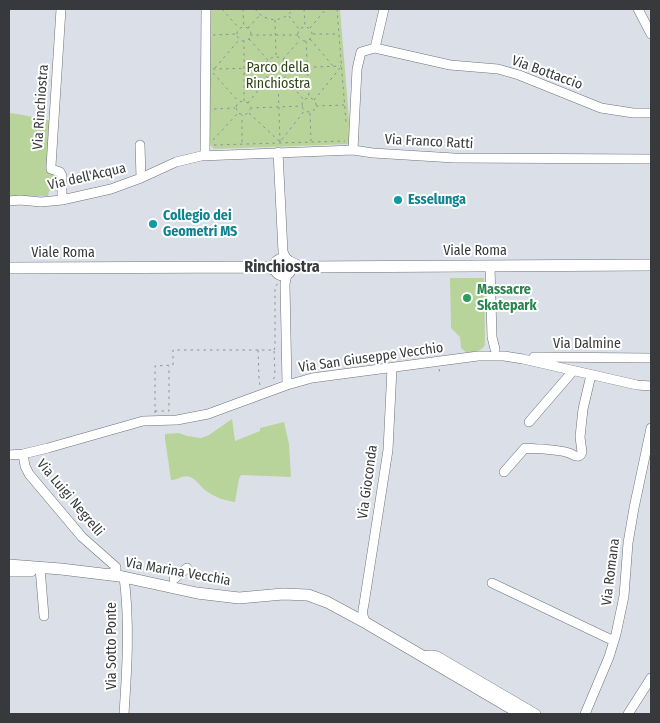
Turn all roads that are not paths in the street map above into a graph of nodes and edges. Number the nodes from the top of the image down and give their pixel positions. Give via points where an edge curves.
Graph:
1 (61, 9) edge
2 (206, 9) edge
3 (384, 9) edge
4 (638, 9) edge
5 (651, 34) edge
6 (375, 48) junction
7 (651, 113) edge
8 (140, 145) dead end
9 (353, 150) junction
10 (278, 152) junction
11 (205, 155) junction
12 (651, 159) edge
13 (141, 178) junction
14 (9, 200) edge
15 (62, 200) junction
16 (651, 265) edge
17 (490, 266) junction
18 (9, 268) edge
19 (283, 268) junction
20 (493, 352) junction
21 (523, 358) junction
22 (651, 358) edge
23 (392, 368) junction
24 (573, 371) junction
25 (591, 375) junction
26 (287, 385) junction
27 (651, 386) edge
28 (529, 422) dead end
29 (651, 428) edge
30 (9, 454) edge
31 (23, 454) junction
32 (504, 472) dead end
33 (9, 565) edge
34 (38, 567) junction
35 (187, 568) dead end
36 (9, 572) edge
37 (108, 575) junction
38 (124, 578) junction
39 (174, 579) dead end
40 (492, 583) dead end
41 (365, 599) junction
42 (342, 610) junction
43 (44, 616) dead end
44 (366, 624) junction
45 (614, 641) junction
46 (421, 656) junction
47 (651, 678) edge
48 (124, 714) edge
49 (521, 714) edge
50 (536, 714) edge
51 (585, 714) edge
52 (628, 714) edge

1 - 15 street, Via Rinchiostra via 51,169 62,176
2 - 11 street
3 - 6 street
4 - 5 street
6 - 7 street, Via Bottaccio via 450,65 498,70 519,75 601,108
6 - 9 street via 361,52 357,69
8 - 13 street, Via dell'Acqua
9 - 10 street, Via Franco Ratti
9 - 12 street, Via Franco Ratti via 454,158
10 - 11 street, Via Franco Ratti
10 - 19 street
11 - 13 street, Via dell'Acqua via 176,162
13 - 15 street, Via dell'Acqua via 111,189
14 - 15 street, Via dell'Acqua
16 - 17 main road, Viale Roma
17 - 19 main road, Viale Roma
17 - 20 street
18 - 19 main road, Viale Roma
19 - 26 street
20 - 21 street
20 - 23 street, Via San Giuseppe Vecchio
21 - 22 street, Via Dalmine
21 - 24 street
23 - 26 street, Via San Giuseppe Vecchio via 312,378
23 - 41 street, Via Gioconda via 388,450
24 - 25 street
24 - 28 street
25 - 27 street
25 - 32 street via 583,409 582,454 576,456 525,448
26 - 31 street, Via San Giuseppe Vecchio via 208,414 178,420 155,416
29 - 45 street, Via Romana via 634,508 624,596
30 - 31 street, Via San Giuseppe Vecchio
31 - 37 street, Via Luigi Negrelli via 30,474 72,526 116,567
33 - 34 main road, Via Marina Vecchia
34 - 36 street via 31,572
34 - 37 main road, Via Marina Vecchia
34 - 43 street
35 - 39 street
37 - 38 main road, Via Marina Vecchia
38 - 42 main road, Via Marina Vecchia via 239,598 308,595
38 - 48 street, Via Sotto Ponte via 128,649
40 - 45 street
41 - 42 street via 356,608
41 - 44 street, Via Gioconda via 362,618
42 - 44 main road, Via Marina Vecchia
44 - 46 main road, Via Marina Vecchia
45 - 51 street, Via Romana
46 - 49 main road, Via Marina Vecchia
46 - 50 street via 437,656
47 - 52 street

